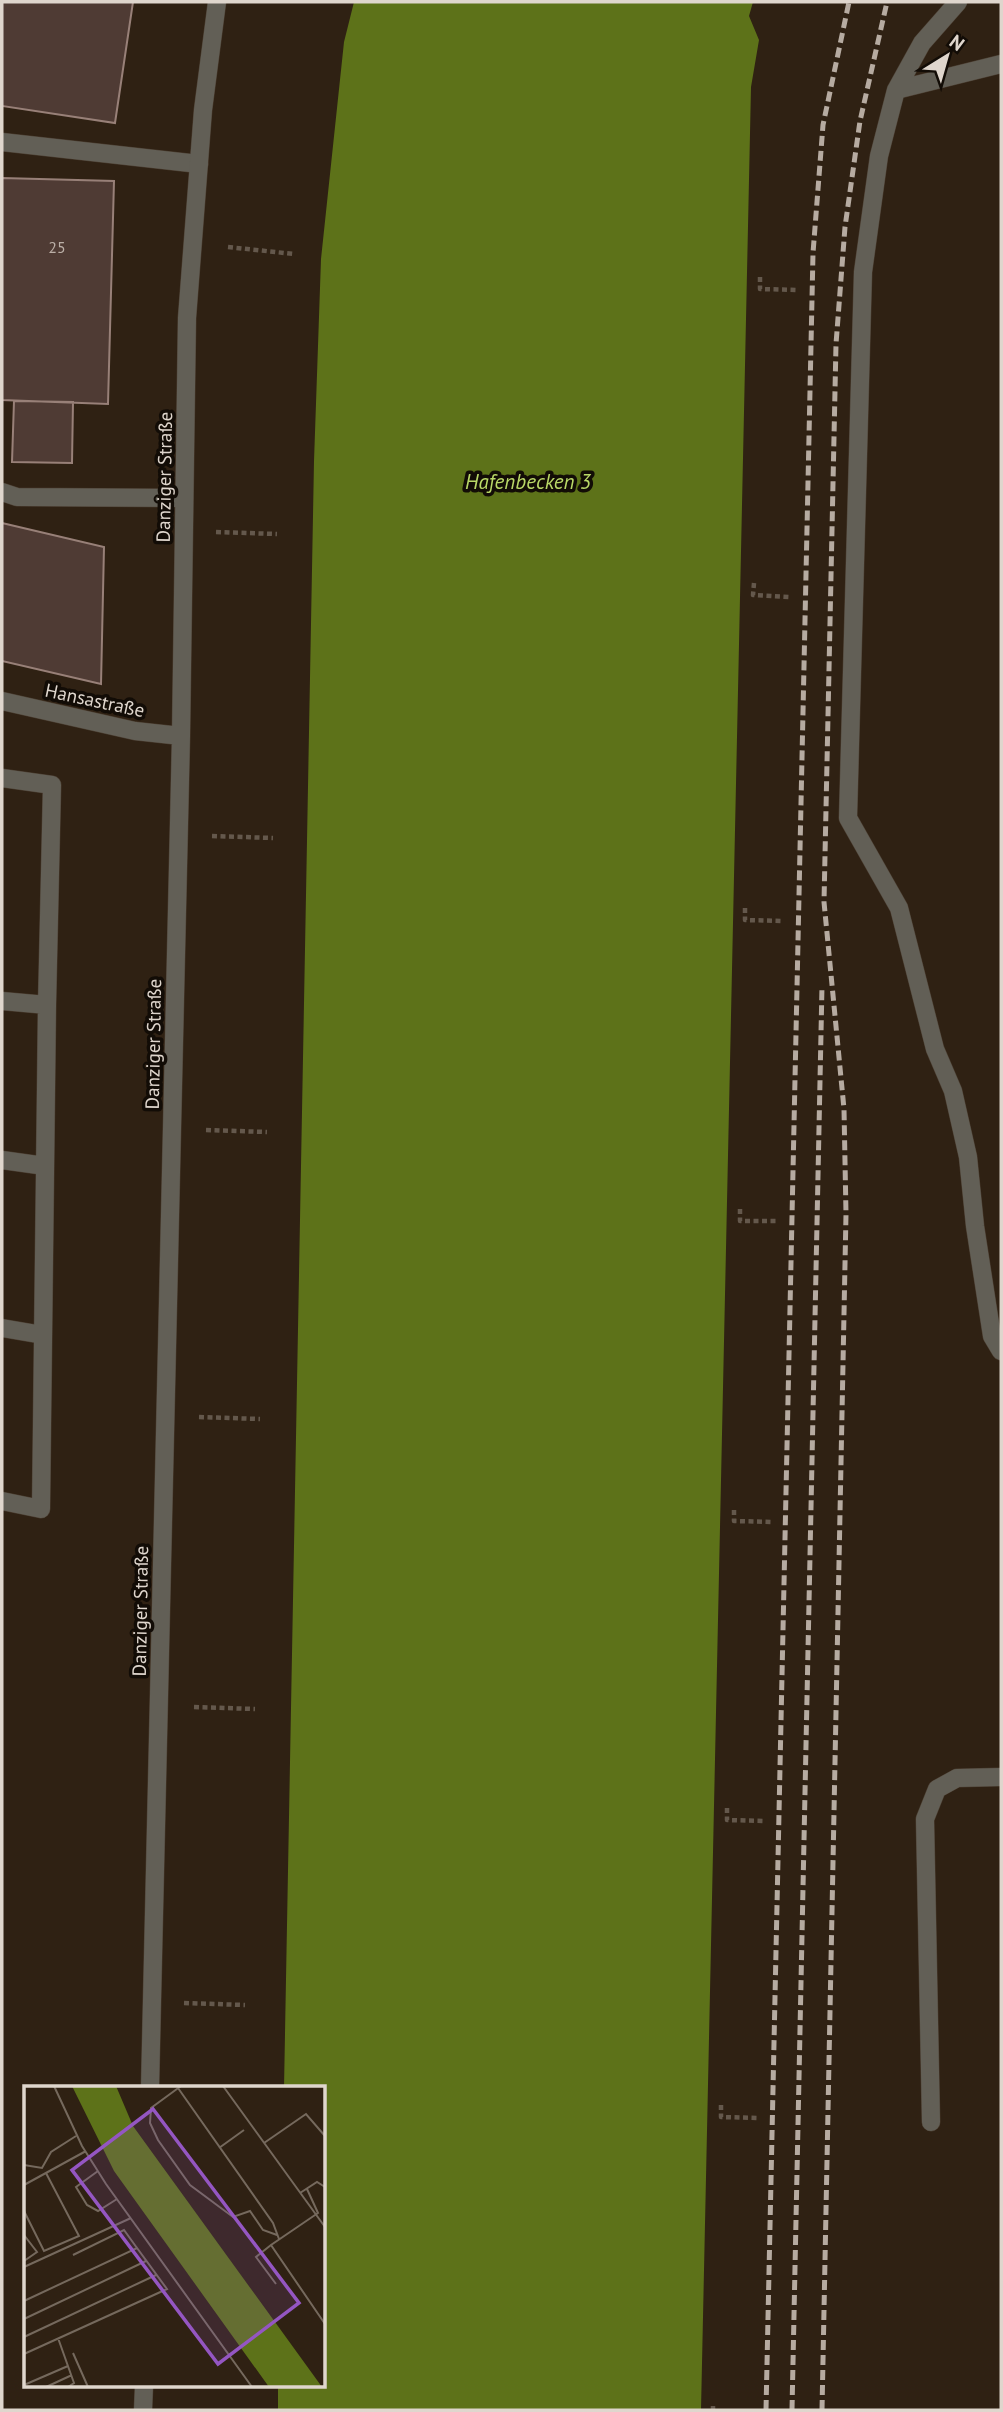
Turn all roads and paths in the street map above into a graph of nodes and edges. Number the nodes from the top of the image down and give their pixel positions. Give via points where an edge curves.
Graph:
1 (217, 2) edge
2 (958, 2) edge
3 (1001, 64) edge
4 (896, 90) junction
5 (2, 142) edge
6 (199, 164) junction
7 (228, 247) dead end
8 (294, 254) dead end
9 (760, 277) dead end
10 (798, 290) dead end
11 (2, 492) edge
12 (184, 498) junction
13 (216, 532) dead end
14 (277, 534) dead end
15 (754, 583) dead end
16 (790, 597) dead end
17 (2, 701) edge
18 (181, 736) junction
19 (2, 778) edge
20 (212, 836) dead end
21 (273, 838) dead end
22 (745, 908) dead end
23 (783, 920) dead end
24 (2, 1001) edge
25 (47, 1005) junction
26 (206, 1130) dead end
27 (267, 1132) dead end
28 (2, 1160) edge
29 (45, 1166) junction
30 (740, 1209) dead end
31 (778, 1221) dead end
32 (2, 1328) edge
33 (43, 1335) junction
34 (1001, 1351) edge
35 (199, 1417) dead end
36 (260, 1419) dead end
37 (2, 1501) edge
38 (734, 1510) dead end
39 (773, 1522) dead end
40 (194, 1707) dead end
41 (255, 1709) dead end
42 (1001, 1777) edge
43 (727, 1808) dead end
44 (765, 1821) dead end
45 (184, 2003) dead end
46 (245, 2005) dead end
47 (150, 2086) edge
48 (721, 2105) dead end
49 (759, 2118) dead end
50 (931, 2122) dead end
51 (144, 2388) edge
52 (143, 2410) edge

1 - 6 street, Danziger Straße
2 - 4 street via 922,43
3 - 4 street
4 - 34 street via 879,156 863,272 848,818 899,908 935,1049 953,1091 968,1157 992,1336
5 - 6 street
6 - 12 street, Danziger Straße via 187,318
7 - 8 path
9 - 10 path via 760,289
11 - 12 street via 17,496
12 - 18 street, Danziger Straße
13 - 14 path
15 - 16 path via 753,595
17 - 18 street, Hansastraße via 141,732
18 - 47 street, Danziger Straße
19 - 25 street via 52,785
20 - 21 path
22 - 23 path via 745,920
24 - 25 street
25 - 29 street
26 - 27 path
28 - 29 street
29 - 33 street
30 - 31 path via 740,1221
32 - 33 street
33 - 37 street via 41,1509
35 - 36 path
38 - 39 path via 734,1521
40 - 41 path
42 - 50 street via 957,1778 937,1789 925,1819
43 - 44 path via 727,1820
45 - 46 path
48 - 49 path via 721,2117
51 - 52 street

